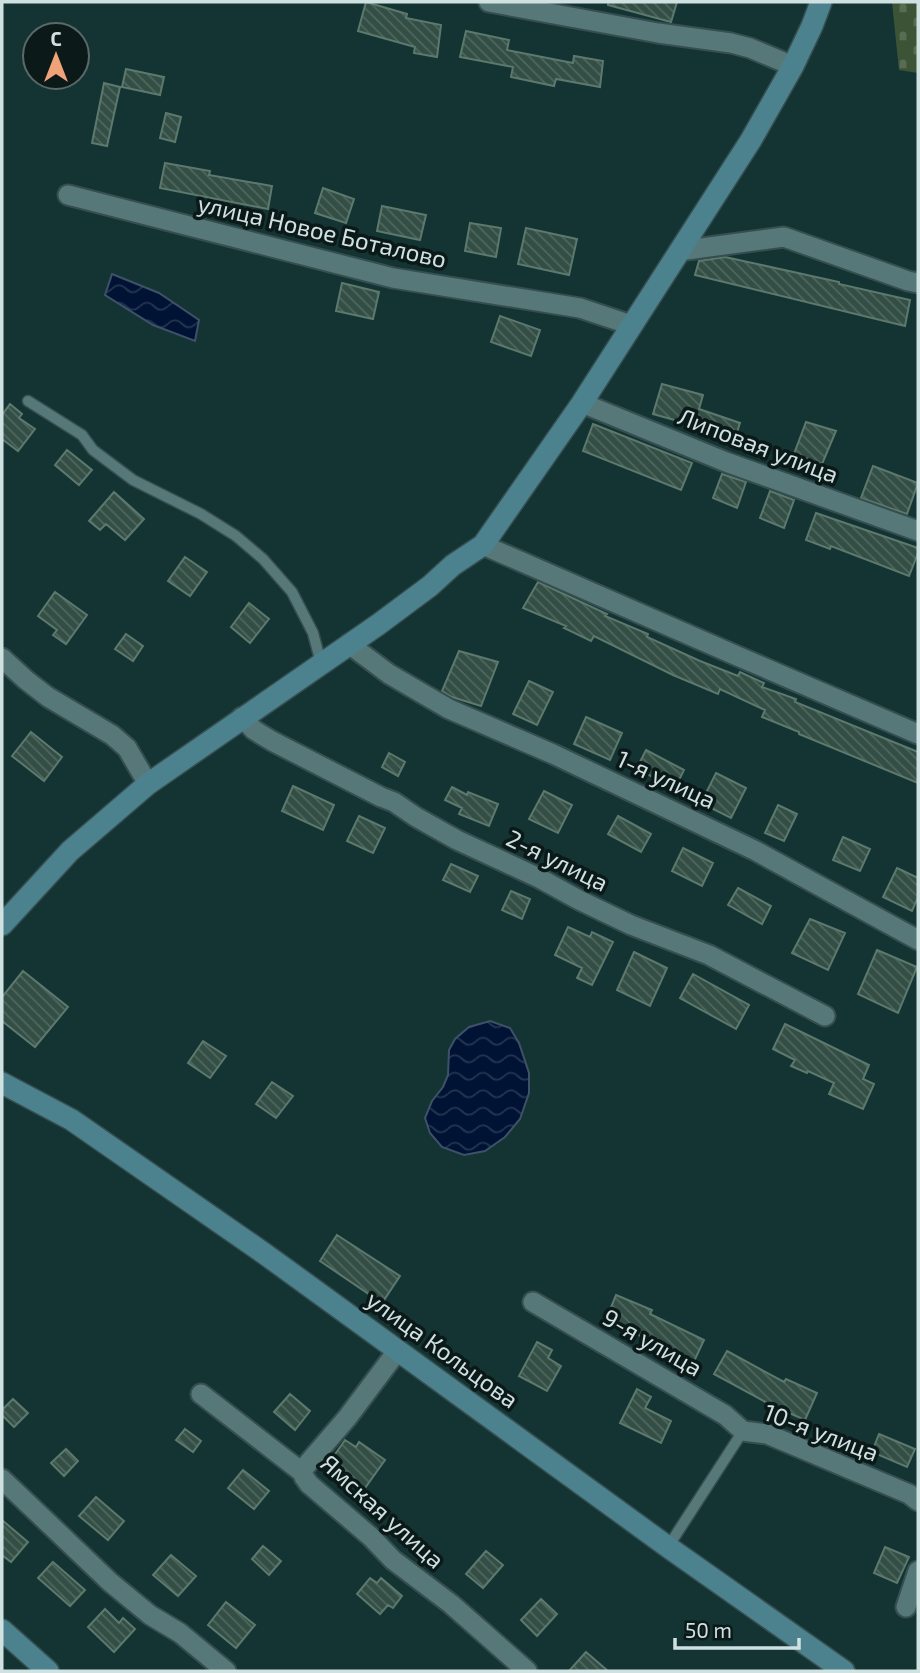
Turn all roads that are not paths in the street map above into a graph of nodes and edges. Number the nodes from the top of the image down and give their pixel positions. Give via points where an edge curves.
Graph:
1 (489, 2) edge
2 (821, 2) edge
3 (793, 66) junction
4 (68, 195) dead end
5 (679, 251) junction
6 (918, 283) edge
7 (631, 325) junction
8 (27, 401) dead end
9 (582, 403) junction
10 (918, 531) edge
11 (484, 545) junction
12 (349, 644) junction
13 (2, 658) edge
14 (321, 663) junction
15 (242, 717) junction
16 (918, 734) edge
17 (148, 784) junction
18 (2, 925) edge
19 (918, 940) edge
20 (825, 1016) dead end
21 (2, 1083) edge
22 (533, 1302) dead end
23 (398, 1350) junction
24 (201, 1394) dead end
25 (743, 1430) junction
26 (303, 1473) junction
27 (2, 1479) edge
28 (918, 1501) edge
29 (668, 1546) junction
30 (918, 1572) edge
31 (906, 1607) dead end
32 (2, 1630) edge
33 (48, 1671) edge
34 (226, 1671) edge
35 (527, 1671) edge
36 (844, 1671) edge

1 - 3 street via 731,43
2 - 3 street
3 - 5 street
4 - 7 street, улица Новое Боталово via 393,278 580,308
5 - 6 street via 784,237
5 - 7 street
7 - 9 street
8 - 14 lane via 82,435 93,450 133,480 201,514 263,558 292,592 313,633
9 - 10 street, Липовая улица via 726,462
9 - 11 street
11 - 12 street
11 - 16 street
12 - 14 street
12 - 19 street, 1-я улица via 449,709 754,850
13 - 17 street via 48,696 112,735 127,748
14 - 15 street
15 - 17 street
15 - 20 street, 2-я улица via 272,741 394,802 457,840 631,925 709,955
17 - 18 street via 70,850
21 - 23 street, улица Кольцова via 72,1120
22 - 25 street, 9-я улица
23 - 26 street
23 - 29 street, улица Кольцова
24 - 26 street, Ямская улица
25 - 28 street, 10-я улица via 767,1434
25 - 29 lane
26 - 35 street, Ямская улица via 309,1484 393,1560
27 - 34 street via 110,1581
29 - 36 street, улица Кольцова
30 - 31 street
32 - 33 street

